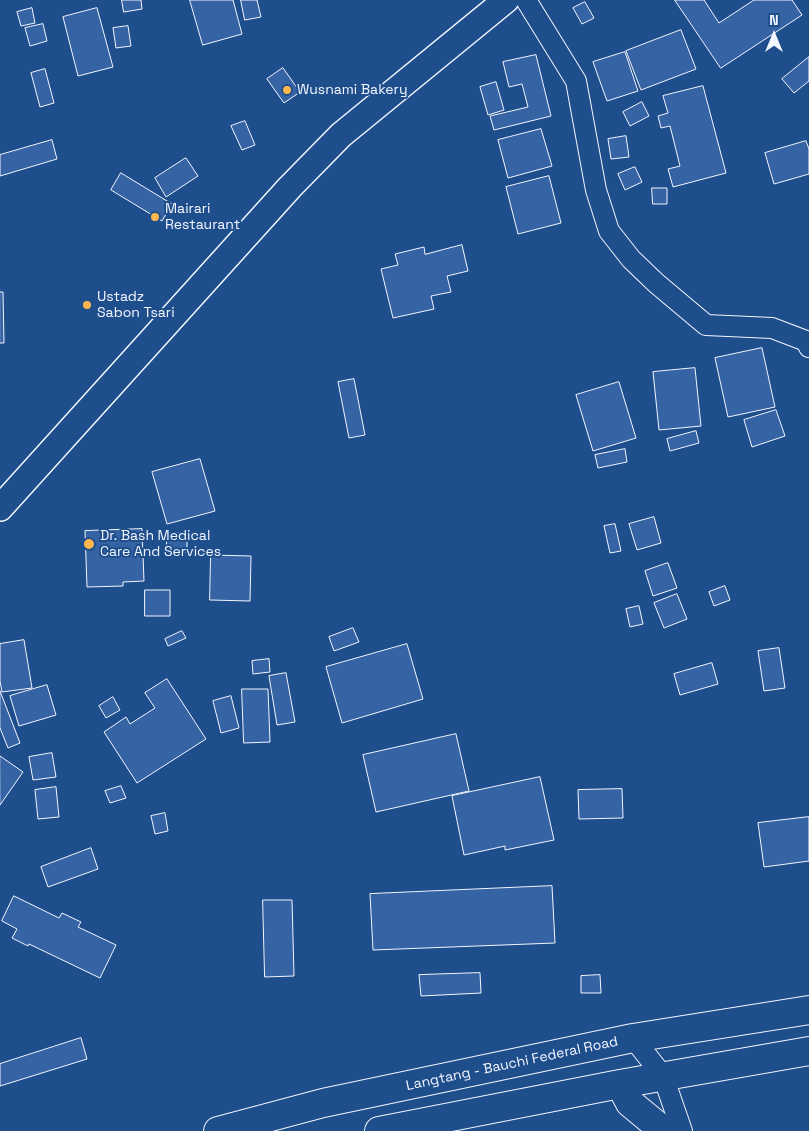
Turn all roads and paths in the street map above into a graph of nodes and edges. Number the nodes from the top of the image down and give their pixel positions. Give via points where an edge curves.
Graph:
1 (506, 0) edge
2 (526, 0) edge
3 (809, 347) edge
4 (0, 508) edge
5 (809, 1010) edge
6 (634, 1038) junction
7 (809, 1050) edge
8 (663, 1076) junction
9 (620, 1084) junction
10 (218, 1131) edge
11 (379, 1131) edge
12 (664, 1131) edge
13 (682, 1131) edge

1 - 4 street via 340,136 290,186
2 - 3 street via 576,81 596,190 609,231 631,259 706,326 772,328 806,341
5 - 6 main road, Langtang - Bauchi Federal Road
6 - 8 street
6 - 10 main road, Langtang - Bauchi Federal Road via 323,1103
7 - 8 main road
8 - 9 main road
8 - 13 street
9 - 11 main road
9 - 12 main road via 630,1102

